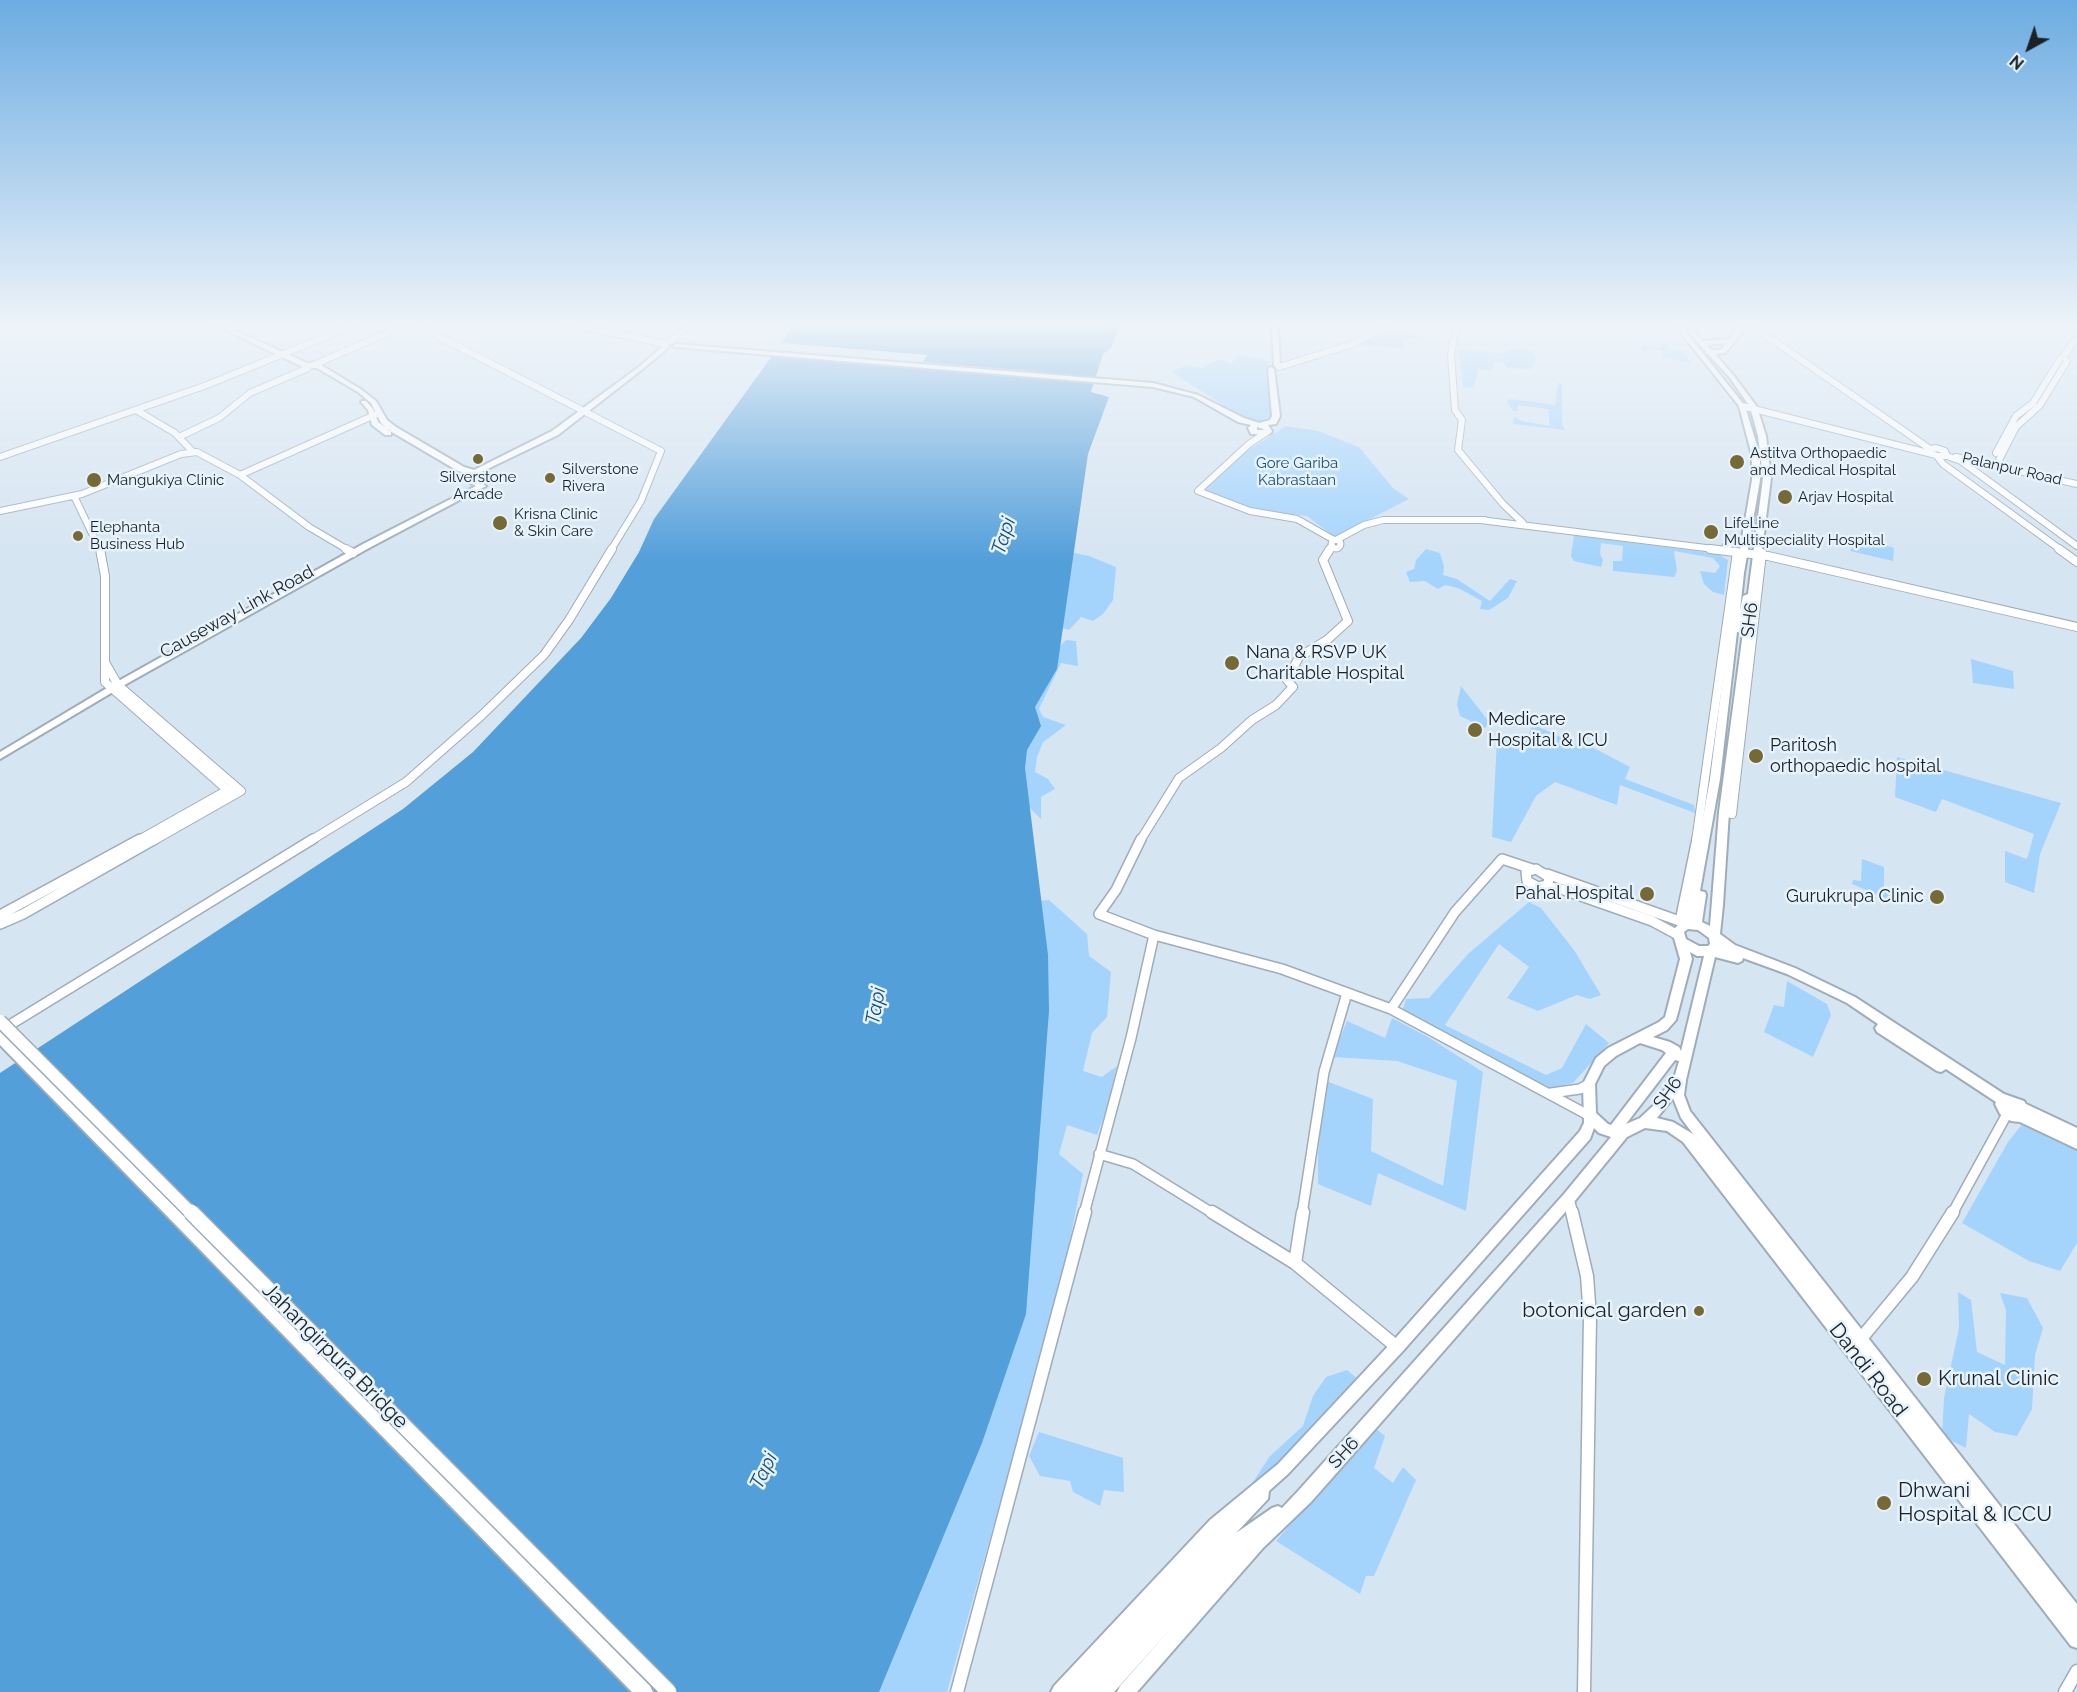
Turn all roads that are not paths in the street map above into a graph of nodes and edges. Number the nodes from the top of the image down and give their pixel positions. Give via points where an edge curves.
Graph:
1 (159, 402) edge
2 (239, 402) edge
3 (364, 402) edge
4 (566, 402) edge
5 (601, 402) edge
6 (1208, 402) edge
7 (1276, 402) edge
8 (1280, 402) edge
9 (1459, 402) edge
10 (1743, 402) edge
11 (1746, 402) edge
12 (1861, 402) edge
13 (2042, 402) edge
14 (1750, 407) junction
15 (134, 411) junction
16 (588, 413) junction
17 (376, 414) junction
18 (1256, 428) junction
19 (1267, 432) junction
20 (178, 436) junction
21 (1249, 444) junction
22 (191, 450) junction
23 (1932, 452) junction
24 (1947, 455) junction
25 (0, 457) edge
26 (1994, 465) junction
27 (242, 475) junction
28 (476, 480) junction
29 (2077, 484) edge
30 (82, 494) joint
31 (74, 496) junction
32 (0, 511) edge
33 (1480, 520) junction
34 (1523, 523) junction
35 (1334, 542) junction
36 (2077, 546) edge
37 (1723, 548) junction
38 (353, 550) junction
39 (1750, 552) junction
40 (2077, 562) edge
41 (2077, 627) edge
42 (113, 685) junction
43 (0, 751) edge
44 (0, 756) edge
45 (232, 790) junction
46 (1721, 812) junction
47 (1532, 869) junction
48 (1547, 874) junction
49 (1545, 886) junction
50 (0, 915) edge
51 (1687, 923) junction
52 (0, 924) edge
53 (1712, 933) junction
54 (1154, 935) junction
55 (1680, 939) junction
56 (1711, 951) junction
57 (1347, 993) junction
58 (1391, 1009) junction
59 (0, 1021) edge
60 (0, 1031) edge
61 (0, 1037) edge
62 (1640, 1038) junction
63 (1675, 1051) junction
64 (1683, 1072) junction
65 (1589, 1084) junction
66 (1551, 1093) junction
67 (2004, 1106) junction
68 (2022, 1113) junction
69 (1590, 1119) junction
70 (1644, 1122) junction
71 (1617, 1132) junction
72 (2077, 1134) edge
73 (2077, 1143) edge
74 (1099, 1154) junction
75 (1569, 1198) junction
76 (1295, 1263) junction
77 (1856, 1345) junction
78 (1397, 1347) junction
79 (1283, 1469) junction
80 (1305, 1496) junction
81 (1231, 1538) junction
82 (2077, 1617) edge
83 (2077, 1640) edge
84 (2077, 1671) edge
85 (644, 1692) edge
86 (669, 1692) edge
87 (957, 1692) edge
88 (1060, 1692) edge
89 (1081, 1692) edge
90 (1102, 1692) edge
91 (1126, 1692) edge
92 (1584, 1692) edge
93 (2065, 1692) edge

1 - 15 street
2 - 20 street via 225,414
3 - 17 main road
4 - 16 street
5 - 16 main road
6 - 18 main road
7 - 18 main road via 1273,422
8 - 19 main road via 1282,419
9 - 34 street via 1460,453
10 - 14 main road, SH6
11 - 14 main road, SH6
12 - 23 street
13 - 26 street via 2016,427
14 - 23 street, Palanpur Road
14 - 39 main road, SH6 via 1756,480
14 - 39 main road, SH6 via 1762,436 1767,477
15 - 20 street
15 - 25 street
16 - 28 main road
16 - 60 street via 661,453 641,501 569,620 535,665 473,724 390,793
17 - 27 street
17 - 28 main road via 385,431
18 - 19 main road via 1266,427
18 - 21 street
19 - 21 street
20 - 22 street
21 - 35 street via 1198,491 1246,510 1297,519
22 - 27 street via 203,449
22 - 30 street
23 - 24 street, Palanpur Road
23 - 40 street
24 - 26 street, Palanpur Road
24 - 36 street via 1961,461
26 - 29 street, Palanpur Road
27 - 38 street via 309,527
28 - 38 main road
30 - 31 street
31 - 32 street
31 - 42 street via 100,549 105,576 103,670
33 - 34 street
33 - 35 street via 1383,520 1364,525
33 - 37 street
34 - 37 street
35 - 54 street via 1323,560 1348,621 1328,640 1299,657 1287,680 1293,687 1276,705 1179,778 1099,914
37 - 39 street
37 - 39 street
38 - 42 main road, Causeway Link Road
38 - 42 main road, Causeway Link Road via 249,612
39 - 41 street
39 - 46 main road, SH6
39 - 46 main road
39 - 51 main road, SH6 via 1715,779
39 - 51 street via 1701,811
42 - 43 main road, Causeway Link Road
42 - 44 main road, Causeway Link Road
42 - 45 street
45 - 50 street
45 - 52 street
46 - 51 main road
46 - 53 main road, SH6
47 - 48 street
47 - 49 street via 1526,872 1527,881
47 - 58 street via 1502,859 1455,912
48 - 49 street via 1550,883
48 - 51 street
49 - 55 street via 1652,921
51 - 53 main road
51 - 55 main road via 1679,928
53 - 56 main road, SH6 via 1716,945
53 - 67 main road via 1731,948 1851,1000
54 - 57 street via 1212,948
54 - 74 street
55 - 56 main road via 1697,951
55 - 62 main road via 1686,959 1670,1020
56 - 64 main road, SH6
56 - 67 main road via 1791,978 1851,1008
57 - 58 street
57 - 76 street via 1324,1072
58 - 66 street
59 - 86 main road, Jahangirpura Bridge, bridge
61 - 85 main road, Jahangirpura Bridge
62 - 63 main road
62 - 65 main road via 1611,1052 1600,1062
63 - 64 main road
63 - 71 main road
64 - 70 main road, SH6 via 1667,1098
64 - 77 main road, Dandi Road via 1678,1095 1684,1114
65 - 66 street
65 - 69 main road
66 - 69 street
67 - 68 main road
67 - 77 street via 1966,1192 1912,1277
68 - 72 main road
68 - 73 main road
69 - 71 main road
69 - 78 main road, SH6 via 1585,1135
70 - 71 main road, SH6
70 - 77 main road, Dandi Road via 1669,1125 1688,1138
71 - 75 main road, SH6
74 - 76 street via 1133,1164
74 - 87 street
75 - 80 main road, SH6
75 - 92 street via 1587,1276 1590,1317
76 - 78 street
77 - 82 main road, Dandi Road
77 - 83 main road, Dandi Road
78 - 79 main road, SH6
79 - 81 main road
79 - 88 main road, SH6 via 1216,1526
80 - 81 main road
80 - 91 main road, SH6 via 1257,1542
81 - 89 main road
81 - 90 main road
84 - 93 street

